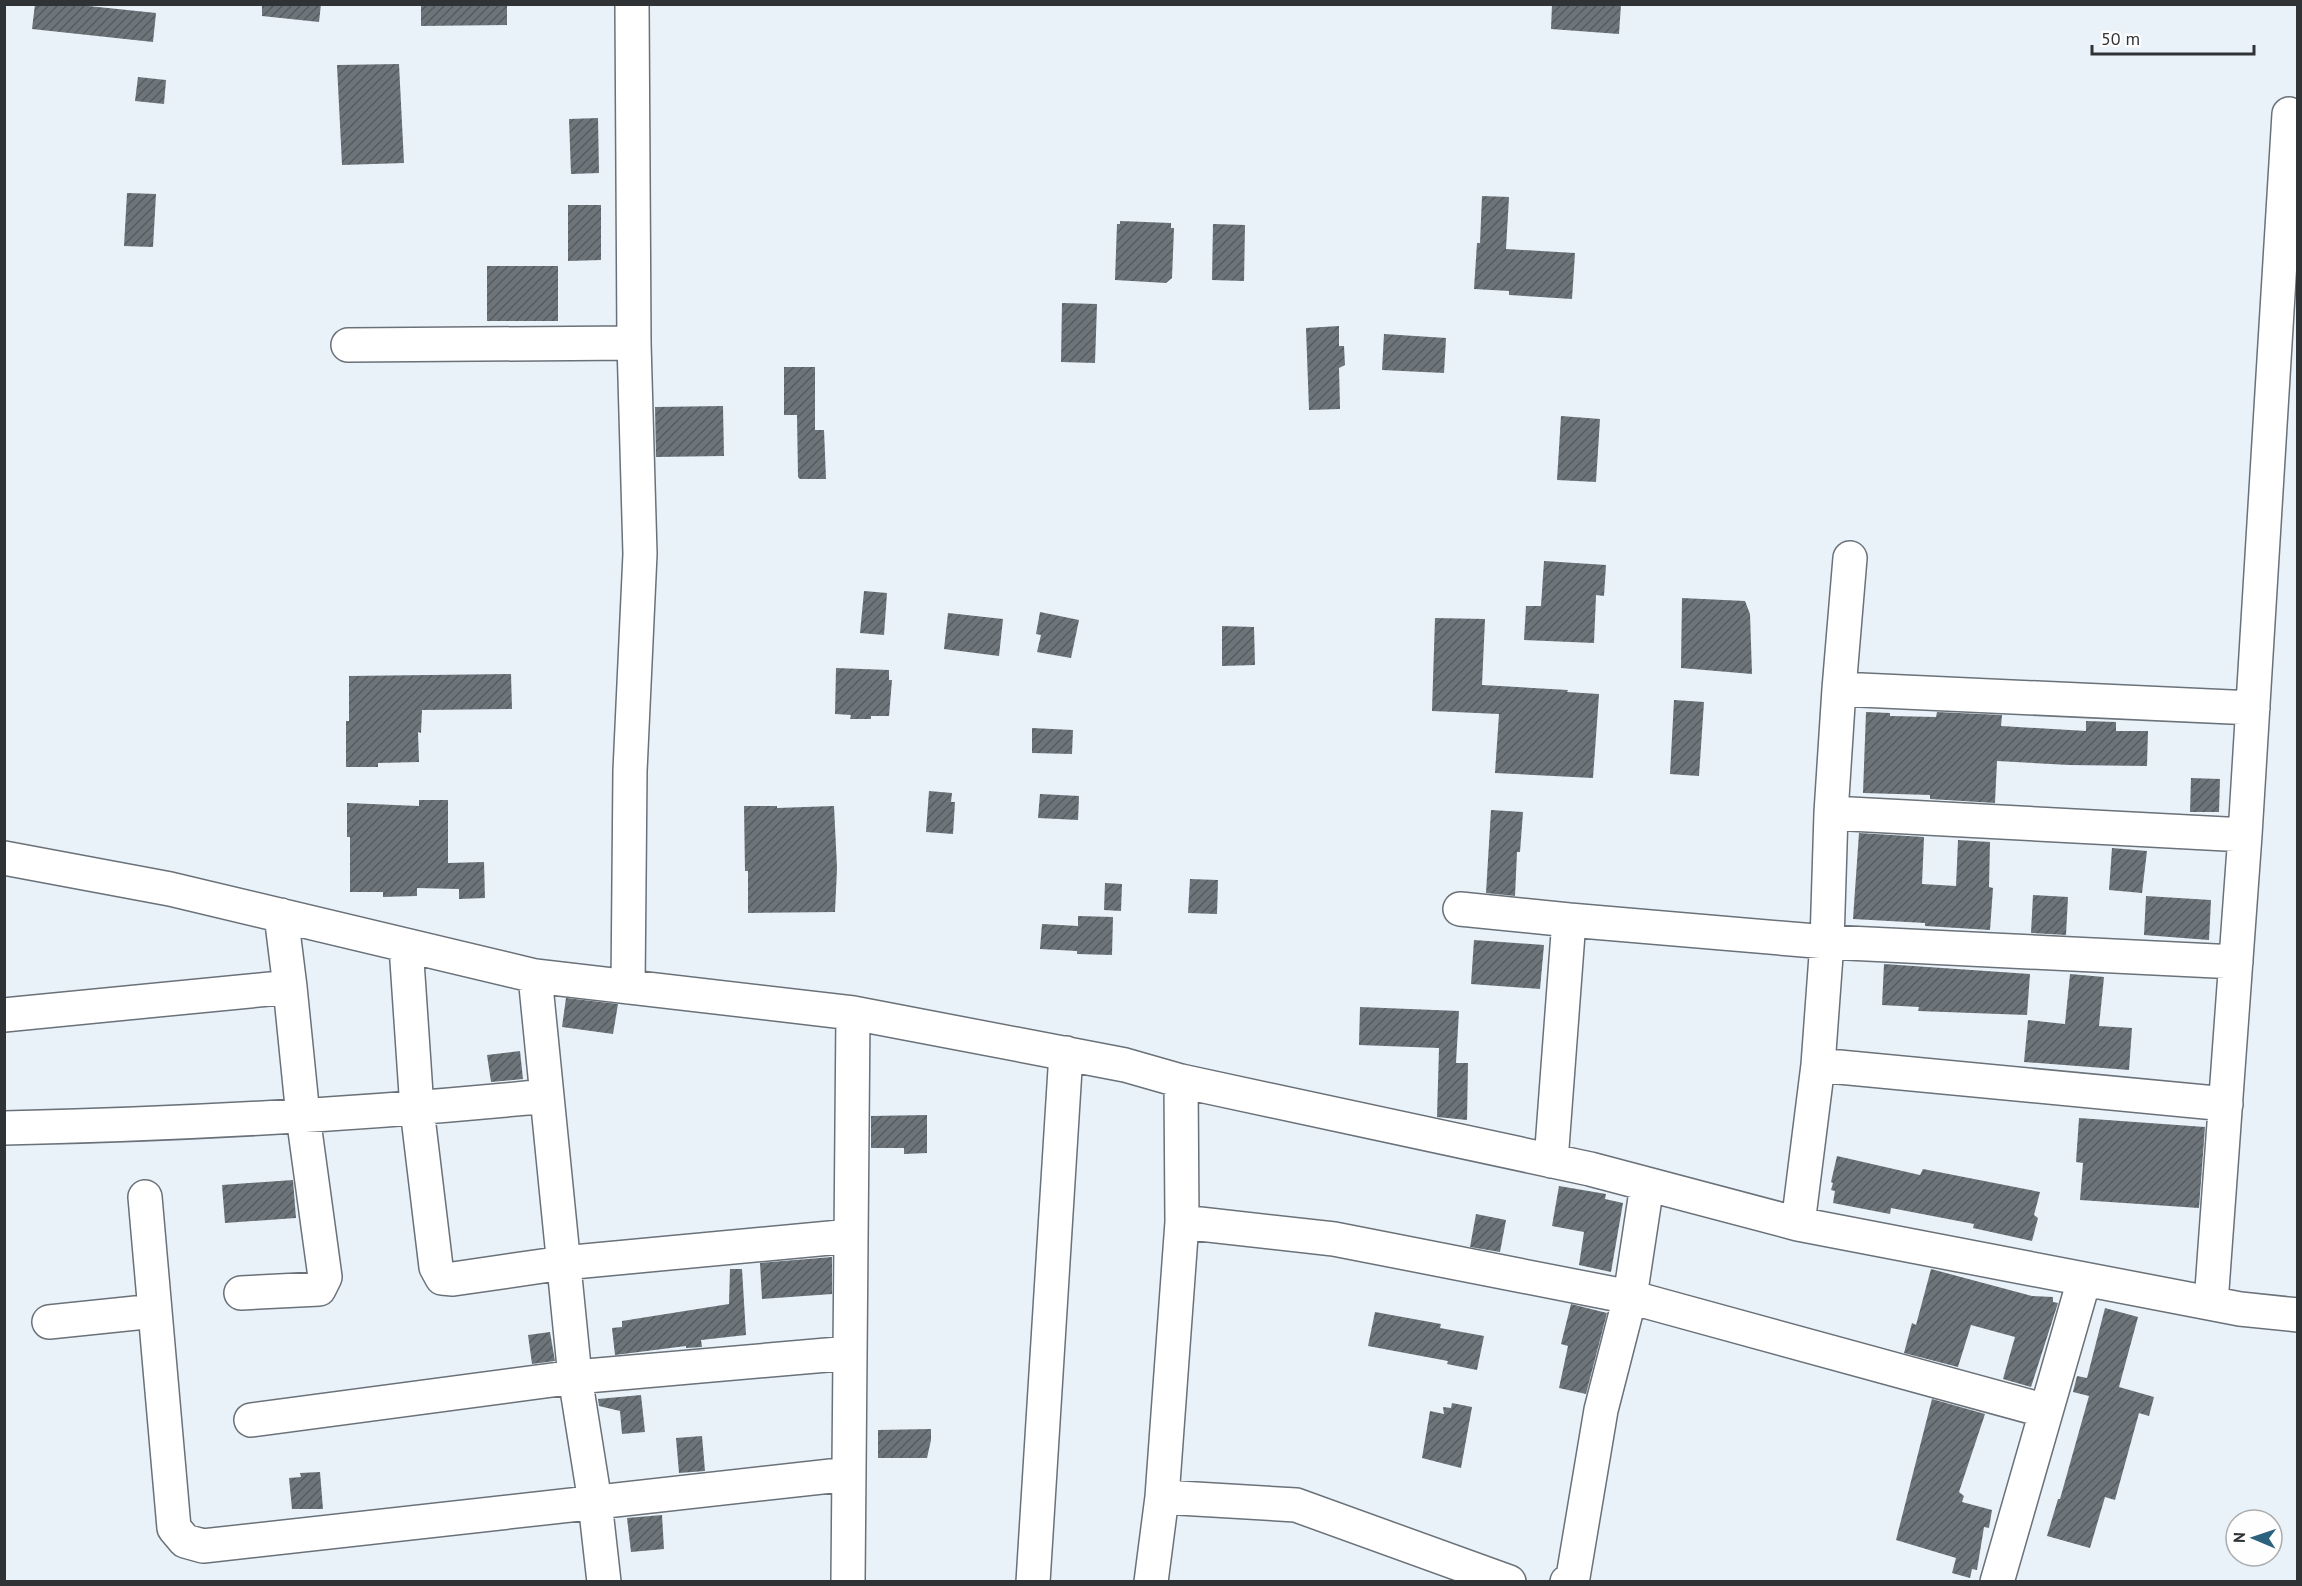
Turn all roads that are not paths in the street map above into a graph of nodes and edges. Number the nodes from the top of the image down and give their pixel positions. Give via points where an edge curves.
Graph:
1 (632, 4) edge
2 (2289, 114) dead end
3 (634, 343) junction
4 (348, 345) dead end
5 (1850, 558) dead end
6 (1839, 688) junction
7 (2253, 708) junction
8 (1831, 813) junction
9 (2246, 836) junction
10 (4, 858) edge
11 (1460, 909) dead end
12 (281, 915) junction
13 (1569, 920) junction
14 (1827, 942) junction
15 (406, 946) junction
16 (2236, 962) junction
17 (535, 976) junction
18 (290, 987) junction
19 (628, 987) junction
20 (853, 1013) junction
21 (4, 1015) edge
22 (1066, 1053) junction
23 (1818, 1065) junction
24 (1181, 1081) junction
25 (547, 1096) junction
26 (2226, 1104) junction
27 (417, 1109) junction
28 (303, 1116) junction
29 (4, 1128) edge
30 (1551, 1161) junction
31 (1647, 1185) junction
32 (145, 1197) dead end
33 (1182, 1222) junction
34 (1798, 1224) junction
35 (851, 1236) junction
36 (563, 1263) junction
37 (2084, 1280) junction
38 (241, 1293) dead end
39 (1630, 1297) junction
40 (2211, 1303) junction
41 (155, 1311) junction
42 (2298, 1315) edge
43 (49, 1322) dead end
44 (850, 1353) junction
45 (575, 1377) junction
46 (2046, 1411) junction
47 (250, 1420) dead end
48 (849, 1474) junction
49 (1162, 1497) junction
50 (595, 1502) junction
51 (604, 1581) edge
52 (848, 1581) edge
53 (1033, 1581) edge
54 (1151, 1581) edge
55 (1509, 1581) edge
56 (1567, 1581) edge
57 (1997, 1581) edge

1 - 3 street
2 - 7 street
3 - 4 street
3 - 19 street via 640,554 630,771
5 - 6 street
6 - 7 street
6 - 8 street
7 - 9 street
8 - 9 street
8 - 14 street
9 - 16 street
10 - 12 street via 170,889
11 - 13 street
12 - 15 street
12 - 18 street
13 - 14 street
13 - 30 street
14 - 16 street
14 - 23 street
15 - 17 street
15 - 27 street
16 - 26 street
17 - 19 street
17 - 25 street
18 - 21 street
18 - 28 street
19 - 20 street
20 - 22 street
20 - 35 street
22 - 24 street
22 - 53 street
23 - 26 street
23 - 34 street
24 - 30 street
24 - 33 street
25 - 27 street
25 - 36 street
26 - 40 street
27 - 28 street
27 - 36 street via 436,1267 442,1278
28 - 29 street
28 - 38 street via 326,1277 319,1289
30 - 31 street
31 - 34 street
31 - 39 street
32 - 41 street
33 - 39 street via 1334,1239
33 - 49 street
34 - 37 street
35 - 36 street
35 - 44 street
36 - 45 street
37 - 40 street
37 - 46 street
39 - 46 street
39 - 56 street via 1601,1410 1573,1577
40 - 42 street
41 - 43 street
41 - 50 street via 174,1528 185,1541 203,1546
44 - 45 street
44 - 48 street
45 - 47 street
45 - 50 street
46 - 57 street
48 - 50 street
48 - 52 street
49 - 54 street
49 - 55 street via 1296,1505
50 - 51 street

